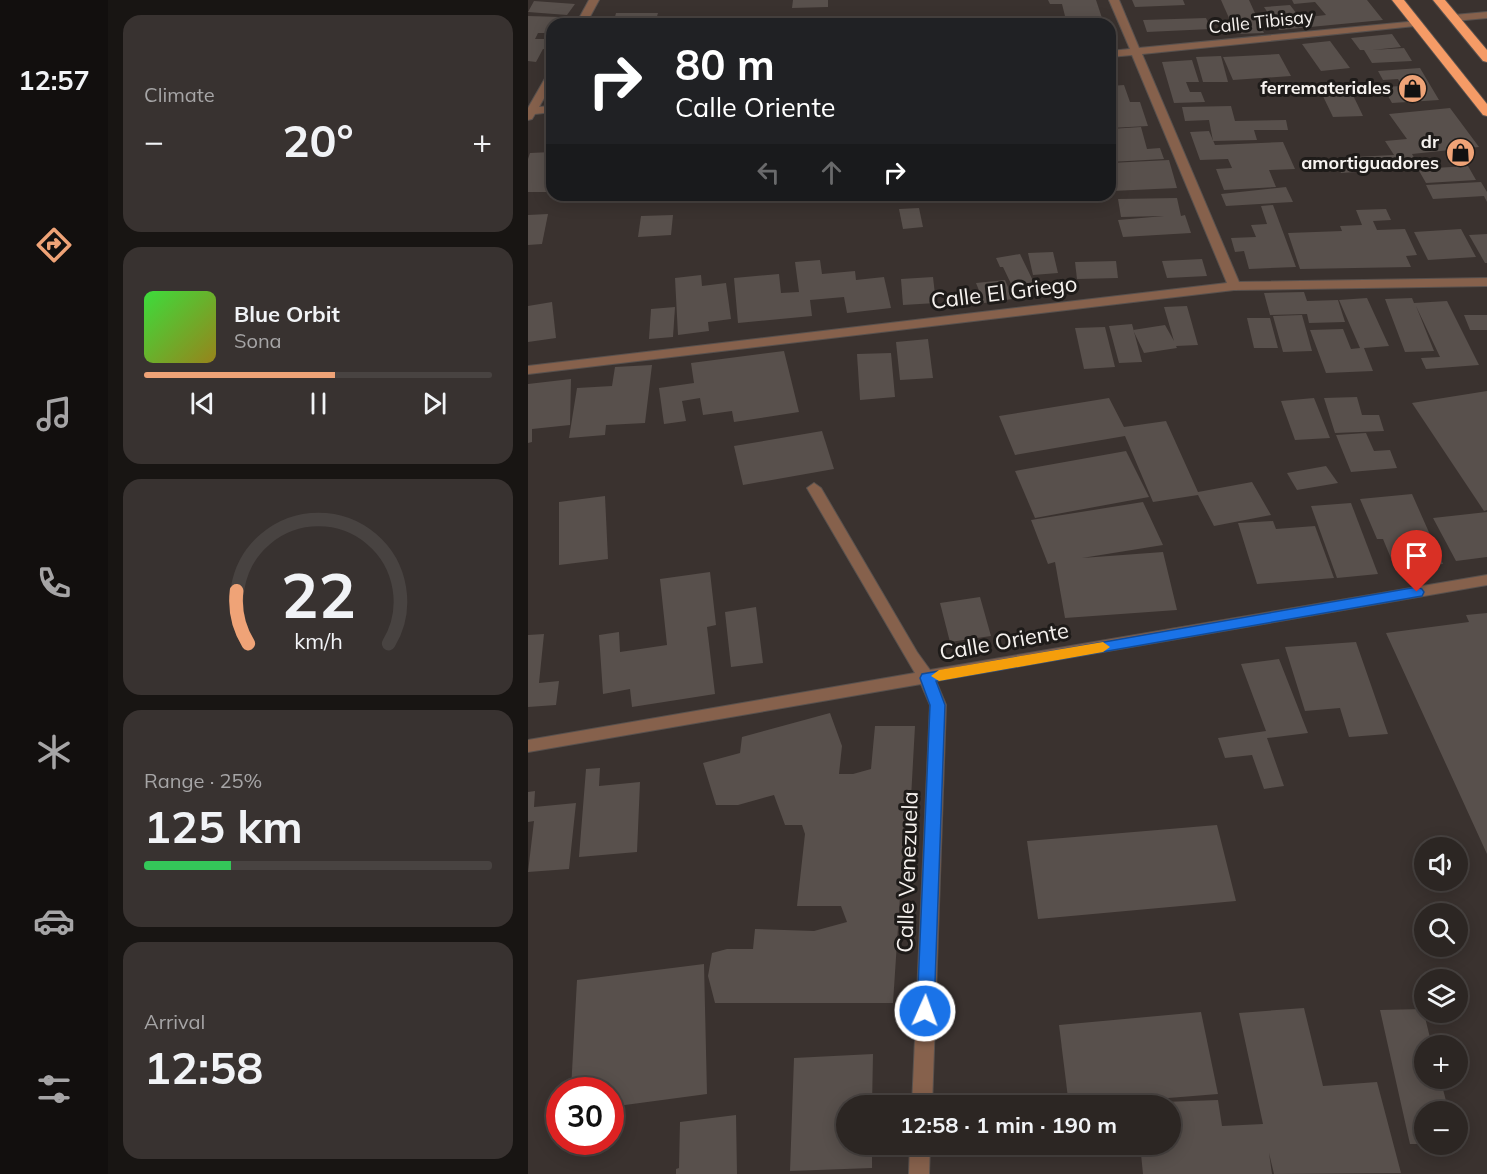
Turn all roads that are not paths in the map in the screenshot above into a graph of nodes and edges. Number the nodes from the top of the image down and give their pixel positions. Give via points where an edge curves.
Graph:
1 (594, 0) edge
2 (1114, 0) edge
3 (1398, 0) edge
4 (1439, 0) edge
5 (1487, 15) edge
6 (584, 18) edge
7 (1454, 18) junction
8 (1415, 23) junction
9 (1138, 52) junction
10 (1116, 54) edge
11 (1487, 58) edge
12 (546, 85) edge
13 (546, 110) edge
14 (1487, 112) edge
15 (529, 113) edge
16 (1487, 282) edge
17 (1234, 285) junction
18 (528, 370) edge
19 (814, 488) dead end
20 (1487, 580) edge
21 (927, 678) junction
22 (528, 746) edge
23 (922, 1095) edge
24 (920, 1155) edge
25 (919, 1174) edge

1 - 6 street
2 - 9 street
3 - 8 highway
4 - 7 highway
5 - 7 street
7 - 11 highway
8 - 9 street, Calle Tibisay
8 - 14 highway
9 - 10 street, Calle Tibisay
9 - 17 street
12 - 15 street
13 - 15 street
16 - 17 street, Calle El Griego
17 - 18 street, Calle El Griego
19 - 21 street, Calle Venezuela
20 - 21 street, Calle Oriente
21 - 22 street, Calle Oriente
21 - 23 street, Calle Venezuela via 938,705
24 - 25 street

